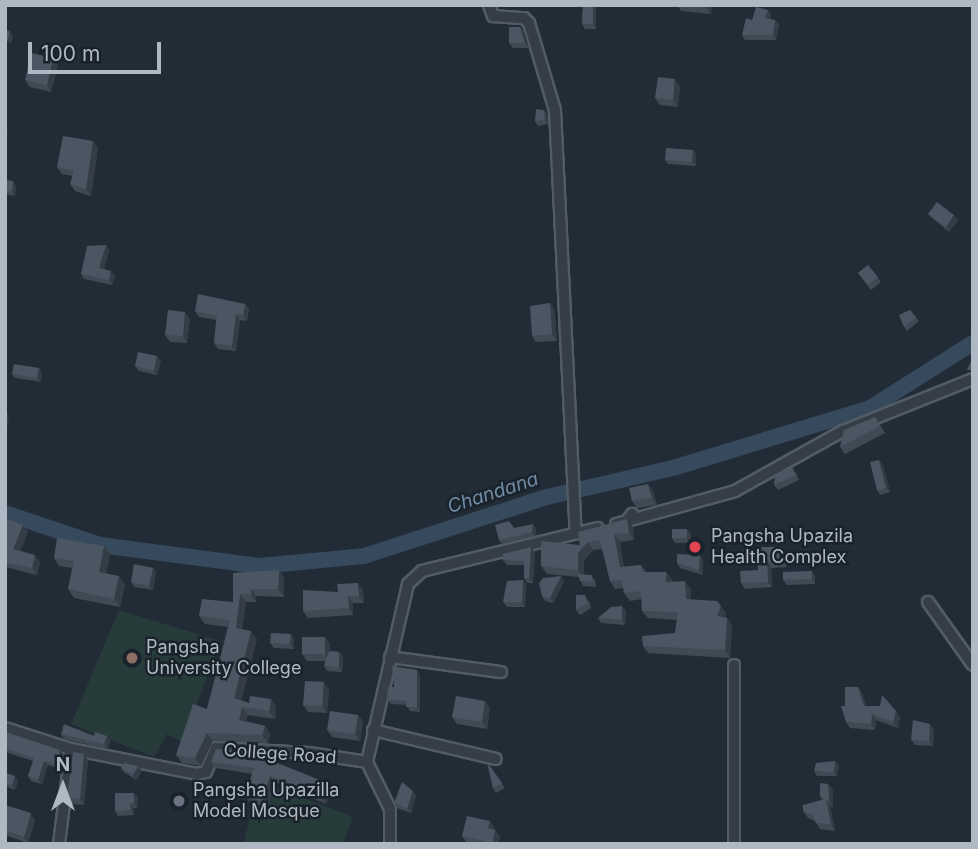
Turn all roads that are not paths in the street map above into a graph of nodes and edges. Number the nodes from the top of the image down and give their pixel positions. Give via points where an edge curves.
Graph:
1 (489, 5) edge
2 (973, 379) edge
3 (576, 528) junction
4 (928, 602) dead end
5 (390, 657) junction
6 (734, 665) dead end
7 (973, 665) edge
8 (501, 672) dead end
9 (5, 728) edge
10 (373, 730) junction
11 (71, 749) junction
12 (496, 760) dead end
13 (367, 762) junction
14 (391, 843) edge
15 (60, 844) edge
16 (734, 844) edge

1 - 3 street via 493,16 524,18 529,23 555,110
2 - 3 street via 843,431 735,491
3 - 5 street via 422,571 408,584
4 - 7 street
5 - 8 street
5 - 10 street
6 - 16 street
9 - 11 street, College Road
10 - 12 street
10 - 13 street
11 - 13 street, College Road via 197,774 206,772 216,748 309,753
11 - 15 street
13 - 14 street via 390,809

